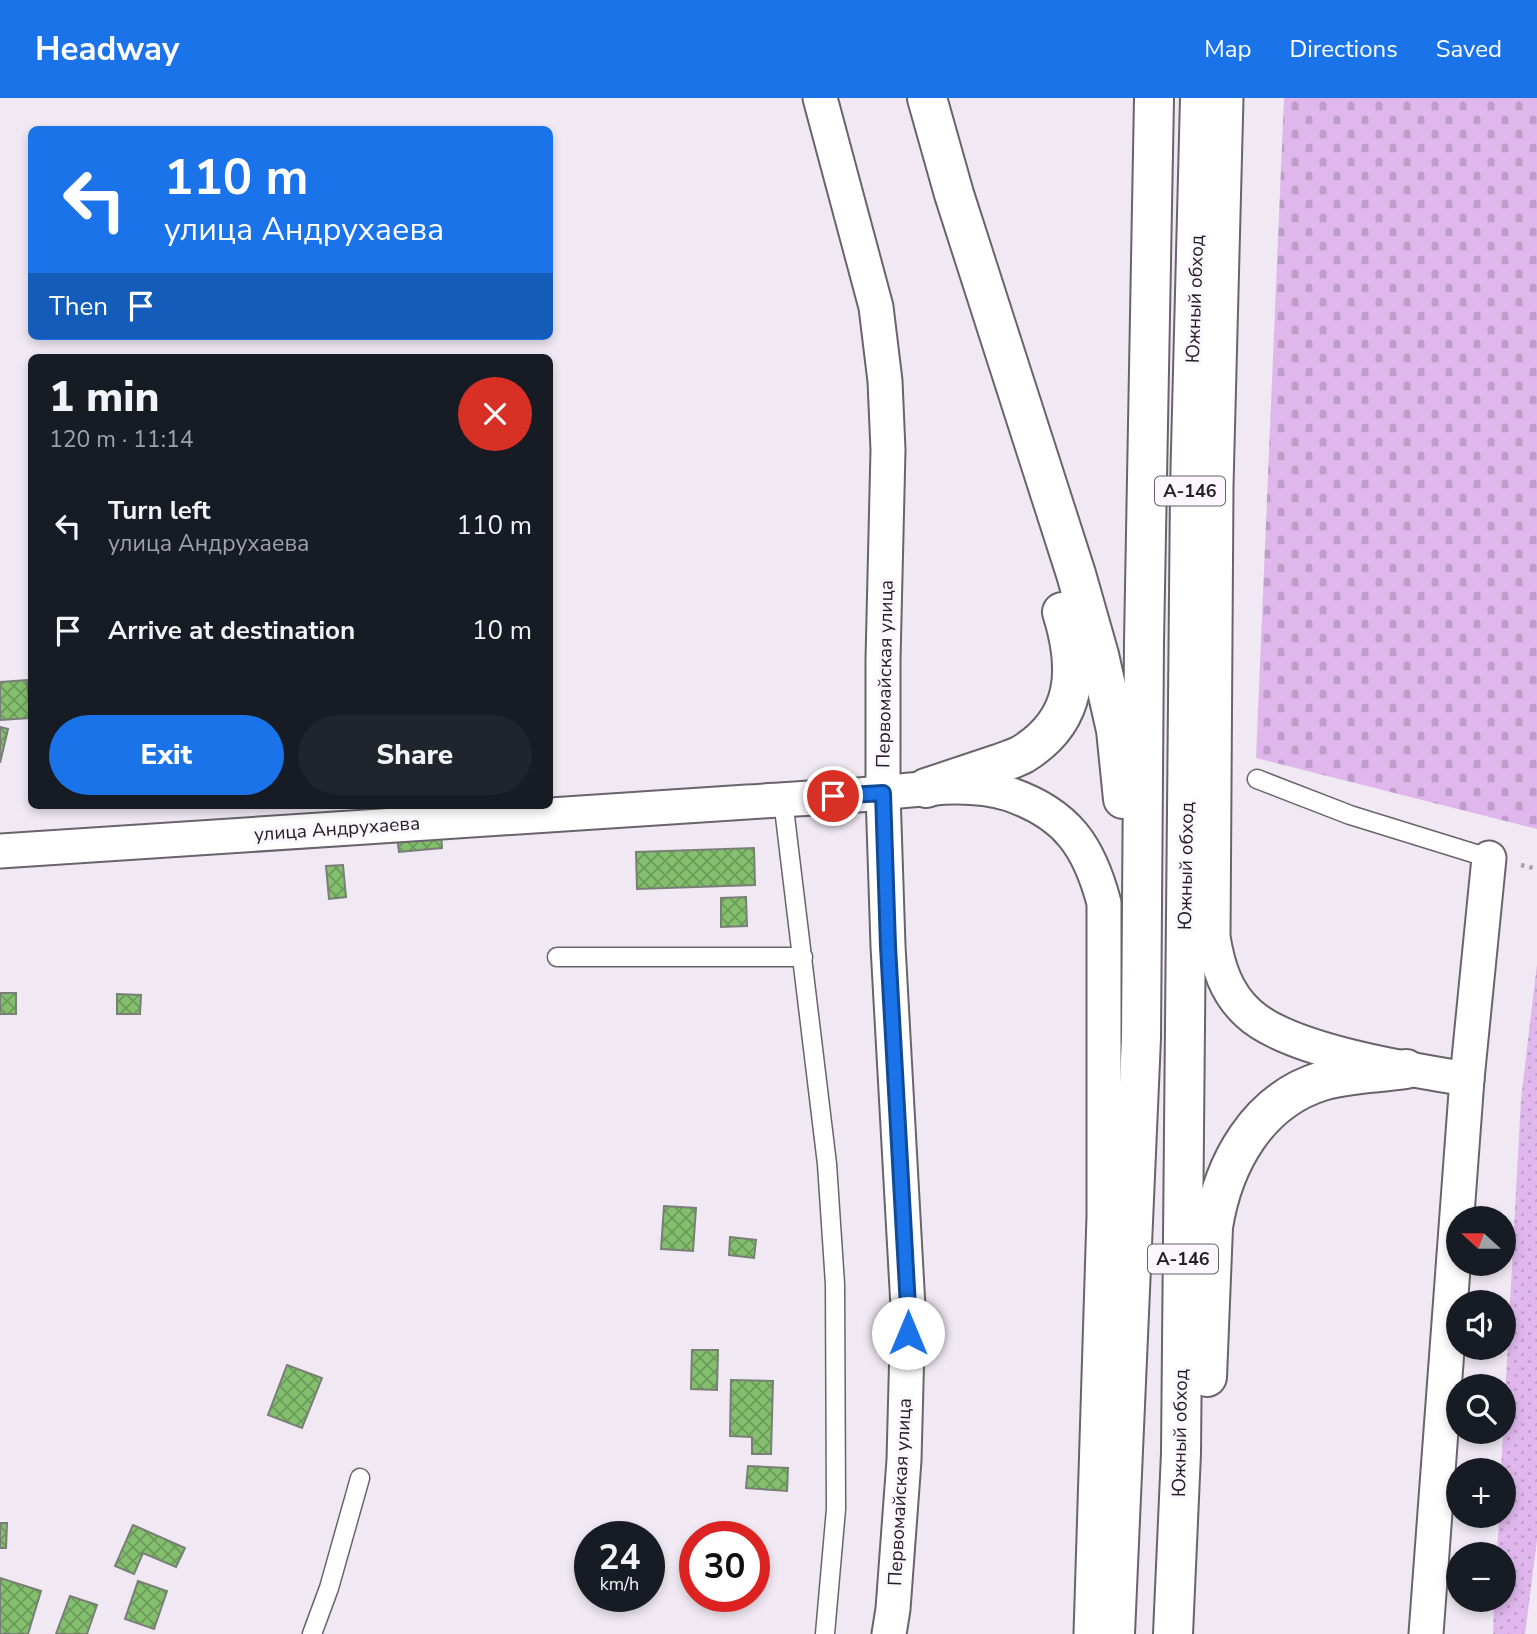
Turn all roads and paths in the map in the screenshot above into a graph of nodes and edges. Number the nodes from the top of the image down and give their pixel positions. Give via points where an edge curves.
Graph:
1 (820, 98) edge
2 (919, 98) edge
3 (928, 98) edge
4 (1154, 98) edge
5 (1200, 98) edge
6 (1226, 98) edge
7 (1257, 779) dead end
8 (926, 788) junction
9 (883, 793) junction
10 (783, 800) junction
11 (0, 851) edge
12 (1489, 858) joint
13 (557, 957) dead end
14 (803, 957) junction
15 (1406, 1069) junction
16 (1467, 1079) junction
17 (1131, 1252) junction
18 (360, 1478) dead end
19 (312, 1634) edge
20 (825, 1634) edge
21 (889, 1634) edge
22 (1091, 1634) edge
23 (1115, 1634) edge
24 (1173, 1634) edge
25 (1196, 1634) edge
26 (1426, 1634) edge

1 - 9 street, Первомайская улица via 876,307 885,381
2 - 8 highway via 944,214 1069,633 1073,664 1071,693 1063,716 1045,737 1022,755
3 - 17 highway via 954,194 1076,573 1116,730 1123,805
4 - 17 highway via 1141,1038
5 - 24 highway, Южный обход / А-146 via 1190,489 1181,1453
6 - 15 street via 1216,499 1213,937 1217,966 1231,994 1249,1015 1276,1032
7 - 12 lane via 1350,815
8 - 9 street, улица Андрухаева
8 - 22 street, улица Андрухаева via 1007,793 1053,815 1084,847 1104,902 1104,1216
9 - 10 street, улица Андрухаева
9 - 21 street, Первомайская улица via 908,1307 904,1460
10 - 11 street, улица Андрухаева
10 - 14 lane
12 - 16 street
13 - 14 lane
14 - 20 lane via 827,1164 835,1284 836,1509
15 - 16 street
15 - 25 highway via 1322,1081 1290,1095 1265,1113 1239,1150 1224,1184 1213,1227
16 - 26 street
17 - 23 highway, А-146
18 - 19 lane

